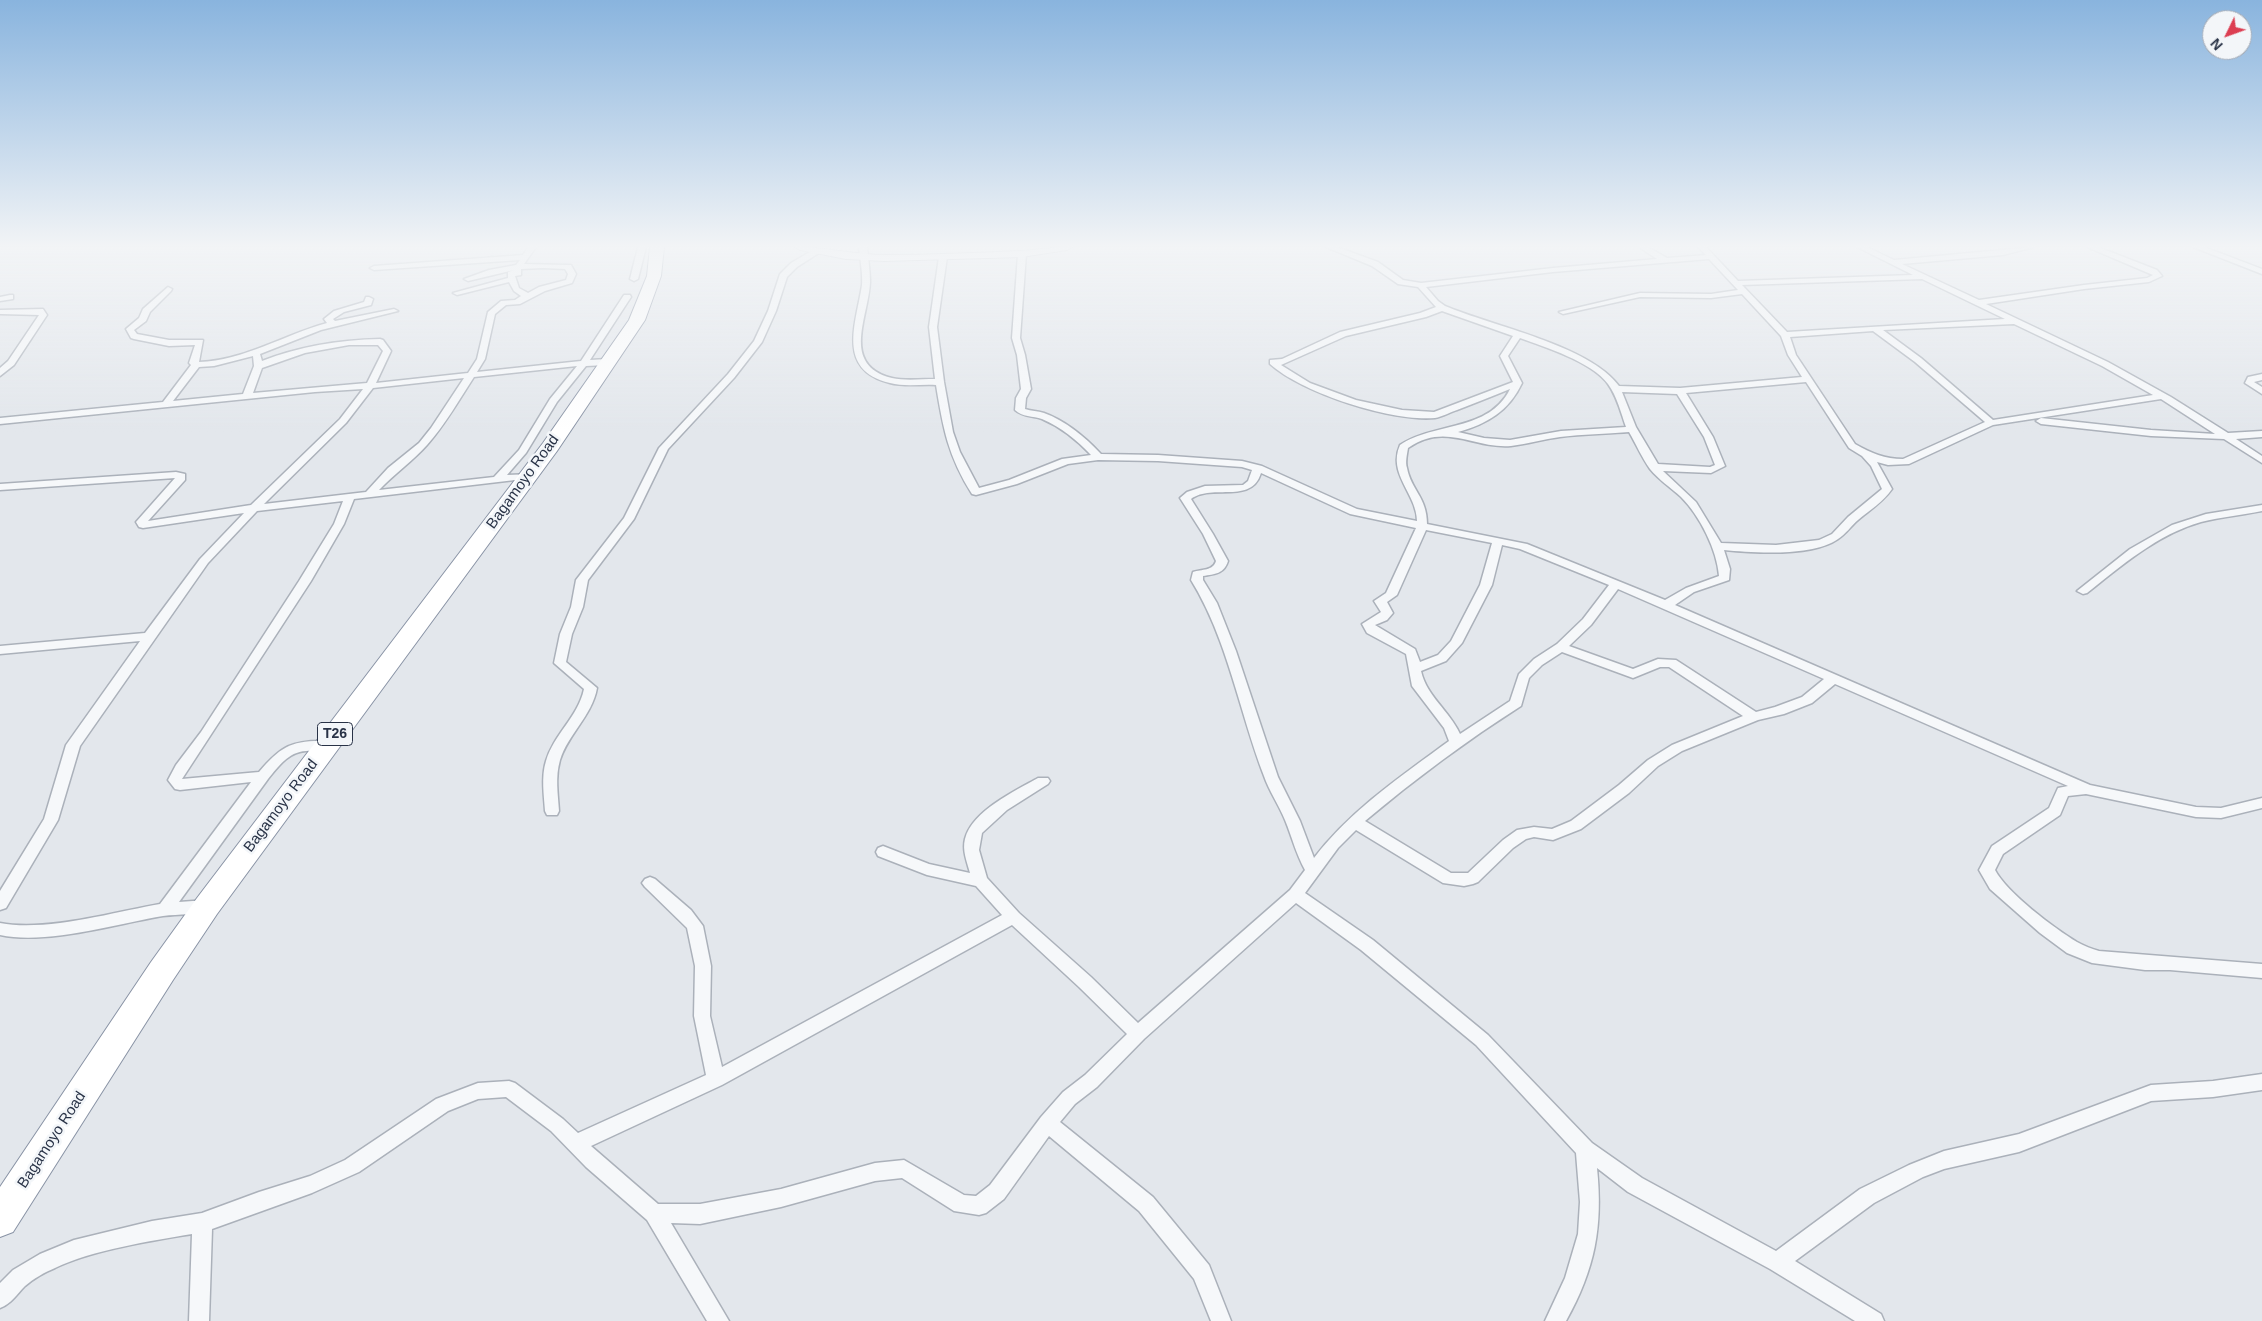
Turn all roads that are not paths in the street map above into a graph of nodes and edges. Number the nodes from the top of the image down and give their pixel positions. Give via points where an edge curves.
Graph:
1 (149, 309) edge
2 (352, 309) edge
3 (496, 309) edge
4 (621, 309) edge
5 (642, 309) edge
6 (773, 309) edge
7 (861, 309) edge
8 (936, 309) edge
9 (1018, 309) edge
10 (1440, 309) edge
11 (1444, 309) edge
12 (1578, 309) edge
13 (1760, 309) edge
14 (1990, 309) edge
15 (394, 311) dead end
16 (0, 312) edge
17 (1563, 312) dead end
18 (2017, 321) junction
19 (334, 324) junction
20 (1875, 328) junction
21 (1785, 335) junction
22 (1517, 336) junction
23 (254, 353) junction
24 (595, 362) junction
25 (196, 365) junction
26 (258, 366) junction
27 (0, 372) edge
28 (470, 374) junction
29 (2262, 377) edge
30 (1808, 379) junction
31 (940, 382) junction
32 (1518, 384) junction
33 (370, 386) junction
34 (1616, 389) junction
35 (1680, 391) junction
36 (2262, 391) edge
37 (247, 396) junction
38 (2162, 396) junction
39 (166, 404) junction
40 (2020, 419) junction
41 (0, 421) edge
42 (1991, 423) junction
43 (1632, 429) junction
44 (1444, 432) junction
45 (2262, 434) edge
46 (2228, 438) junction
47 (1865, 454) junction
48 (1098, 457) junction
49 (2262, 460) edge
50 (1654, 467) junction
51 (1258, 468) junction
52 (528, 476) junction
53 (498, 479) junction
54 (0, 487) edge
55 (368, 496) junction
56 (349, 498) junction
57 (254, 508) junction
58 (2262, 508) edge
59 (1422, 526) junction
60 (1498, 540) junction
61 (1717, 546) junction
62 (1615, 586) junction
63 (2083, 591) dead end
64 (1666, 605) junction
65 (149, 636) junction
66 (1561, 646) junction
67 (0, 650) edge
68 (1414, 668) junction
69 (1832, 679) junction
70 (1754, 717) junction
71 (1457, 743) junction
72 (326, 746) junction
73 (263, 776) junction
74 (1043, 781) dead end
75 (2087, 789) junction
76 (2262, 802) edge
77 (552, 811) dead end
78 (1355, 822) junction
79 (883, 852) dead end
80 (1313, 871) junction
81 (980, 881) junction
82 (650, 883) dead end
83 (1295, 894) junction
84 (0, 904) edge
85 (207, 906) junction
86 (165, 910) junction
87 (1013, 917) junction
88 (0, 929) edge
89 (2262, 971) edge
90 (1138, 1034) junction
91 (716, 1079) junction
92 (2262, 1082) edge
93 (1047, 1123) junction
94 (577, 1143) junction
95 (1585, 1149) junction
96 (654, 1213) junction
97 (0, 1219) edge
98 (202, 1223) junction
99 (1777, 1262) junction
100 (0, 1298) edge
101 (199, 1321) edge
102 (719, 1321) edge
103 (1221, 1321) edge
104 (1555, 1321) edge
105 (1874, 1321) edge

1 - 25 street via 143,319 130,329 132,333 139,338 169,343 200,342 193,363
2 - 19 street via 331,316 328,319
3 - 28 street via 491,314 481,359
4 - 24 street
5 - 24 highway, Bagamoyo Road / T26 via 637,320
6 - 77 street via 758,342 664,448 629,519 582,580 560,663 591,688 589,701 556,753 550,769
7 - 31 street via 856,332 860,360 870,372 892,381
8 - 31 street via 933,327
9 - 48 street via 1016,330 1026,389 1020,410 1041,415 1063,426 1076,434
10 - 32 street via 1344,334 1283,362 1272,362 1307,385 1354,402 1421,416 1435,415
11 - 22 street
12 - 17 street
13 - 21 street
14 - 18 street
15 - 19 street
16 - 27 street via 30,310 40,311 43,316 11,363
18 - 20 street
18 - 38 street
19 - 23 street
20 - 21 street
20 - 42 street
21 - 30 street via 1792,355
22 - 32 street via 1504,356
22 - 34 street via 1584,362 1605,376
23 - 25 street
23 - 26 street
24 - 28 street
24 - 52 highway, Bagamoyo Road / T26
24 - 53 street via 553,401 523,452
25 - 39 street
26 - 33 street via 325,344 380,342 387,351
26 - 37 street
28 - 33 street
28 - 55 street via 422,445
29 - 36 street via 2249,382
30 - 35 street
30 - 47 street via 1847,440
31 - 48 street via 948,432 976,492 1013,482 1066,461
32 - 44 street via 1503,408
33 - 37 street
33 - 57 street via 343,421
34 - 35 street
34 - 43 street
35 - 50 street via 1719,457 1720,466 1711,470
37 - 39 street
38 - 40 street
38 - 46 street
39 - 41 street
40 - 42 street
40 - 46 street via 2168,436
42 - 47 street via 1905,462 1888,462
43 - 44 street via 1561,434 1510,443 1484,442
43 - 50 street
44 - 59 street via 1412,441 1403,447 1401,466 1419,502
45 - 46 street
46 - 49 street
47 - 61 street via 1875,465 1887,489 1831,539 1781,548
48 - 51 street via 1202,461
50 - 61 street via 1689,499
51 - 59 street via 1354,512
51 - 80 street via 1250,486 1200,490 1185,498 1222,561 1214,571 1197,574 1197,580 1230,650 1271,777
52 - 53 street
52 - 72 highway, Bagamoyo Road / T26
53 - 55 street
54 - 57 street via 176,475 181,476 180,480 141,522 143,525
55 - 56 street
56 - 57 street
56 - 73 street via 339,524 305,581 175,780 180,785
57 - 65 street via 204,561
58 - 63 street via 2190,522 2152,541
59 - 60 street
59 - 68 street via 1391,595 1380,602 1387,613 1368,624 1371,630 1411,652
60 - 62 street via 1553,557
60 - 68 street via 1486,585 1456,643 1442,658
61 - 64 street via 1726,578 1690,590
62 - 64 street
62 - 66 street via 1587,622
64 - 69 street
65 - 67 street
65 - 84 street via 73,746 51,820
66 - 70 street via 1633,674 1658,663 1672,663
66 - 71 street via 1523,677 1516,703
68 - 71 street via 1418,686 1450,726
69 - 70 street via 1807,700
69 - 75 street
70 - 78 street via 1677,748 1653,763 1576,825 1553,835 1522,834 1473,878 1448,879
71 - 78 street via 1406,779
72 - 73 street via 294,747 283,753
72 - 85 highway, Bagamoyo Road / T26
73 - 86 street
74 - 81 street via 980,823 972,838 972,856
75 - 76 street via 2196,812 2221,813
75 - 89 street via 2063,792 2055,811 1997,850 1987,870 1995,885 2046,929 2073,948 2098,958
78 - 80 street
79 - 81 street via 927,869
80 - 83 street
81 - 87 street
82 - 91 street via 695,926 703,966 702,1016
83 - 90 street
83 - 95 street via 1367,945 1482,1040
85 - 86 street
85 - 97 highway, Bagamoyo Road / T26
86 - 88 street via 29,932 6,933
87 - 90 street
87 - 91 street
90 - 93 street
91 - 94 street
92 - 99 street via 2151,1093 2020,1143 1944,1160 1867,1196
93 - 96 street via 997,1192 979,1206 961,1204 904,1169 875,1172 781,1198 700,1214
93 - 103 street via 1146,1204 1202,1272
94 - 96 street via 593,1161
94 - 98 street via 509,1089 478,1091 442,1105 352,1166 312,1184
95 - 99 street via 1635,1185
95 - 104 street via 1588,1235 1574,1281
96 - 102 street
98 - 100 street via 74,1250 20,1277
98 - 101 street
99 - 105 street

